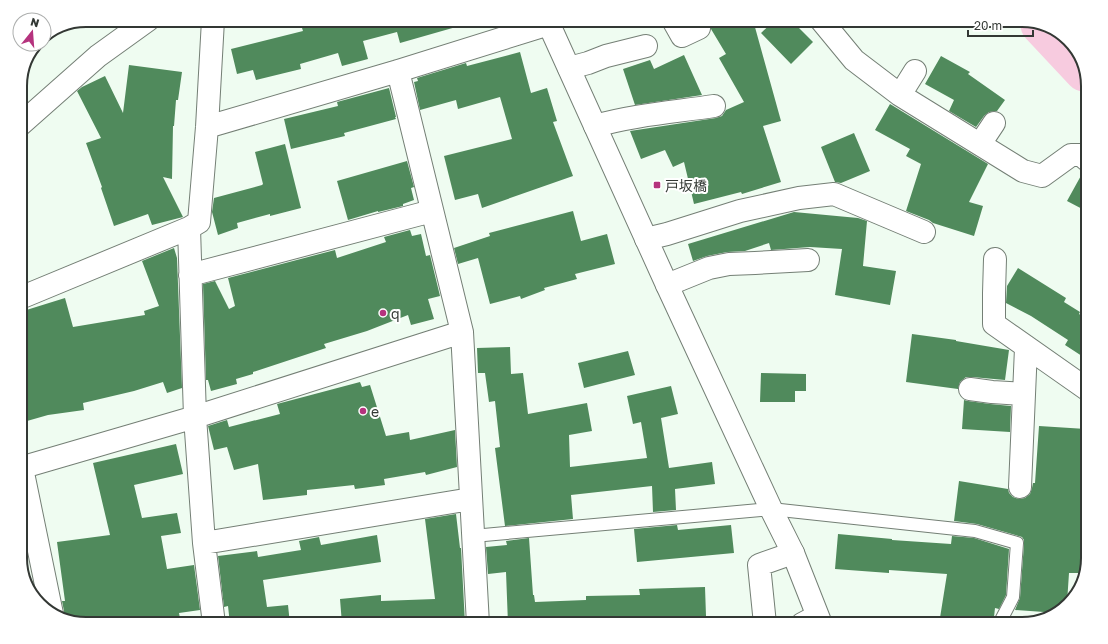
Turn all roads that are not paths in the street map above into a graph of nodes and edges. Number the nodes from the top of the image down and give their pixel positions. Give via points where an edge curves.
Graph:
1 (138, 27) edge
2 (213, 27) edge
3 (524, 27) edge
4 (539, 27) edge
5 (677, 27) edge
6 (827, 27) edge
7 (699, 28) dead end
8 (646, 46) dead end
9 (569, 68) junction
10 (398, 71) junction
11 (915, 71) dead end
12 (900, 95) junction
13 (714, 106) dead end
14 (27, 119) edge
15 (994, 123) dead end
16 (207, 126) junction
17 (595, 126) junction
18 (980, 144) junction
19 (1081, 155) edge
20 (432, 211) junction
21 (189, 228) junction
22 (924, 232) dead end
23 (646, 239) junction
24 (995, 259) dead end
25 (808, 260) dead end
26 (190, 275) junction
27 (667, 285) junction
28 (27, 295) edge
29 (462, 332) junction
30 (1026, 348) junction
31 (1081, 385) edge
32 (970, 389) dead end
33 (1024, 394) junction
34 (195, 417) junction
35 (27, 466) edge
36 (1020, 487) dead end
37 (27, 496) edge
38 (471, 499) junction
39 (771, 509) junction
40 (473, 536) junction
41 (204, 543) junction
42 (792, 553) junction
43 (50, 605) edge
44 (213, 617) edge
45 (478, 617) edge
46 (764, 617) edge
47 (812, 617) edge
48 (1003, 617) edge

1 - 14 street via 98,56
2 - 16 street
3 - 10 street
4 - 9 street
5 - 7 street via 682,36
6 - 12 street via 854,60
8 - 9 street
9 - 17 street
10 - 16 street
10 - 20 street
11 - 12 street
12 - 18 street
13 - 17 street via 630,118
15 - 18 street
16 - 21 street via 199,222
17 - 23 street
18 - 19 street via 1023,171 1042,176 1071,155
20 - 26 street
20 - 29 street
21 - 26 street
21 - 28 street
22 - 23 street via 834,194 799,198 740,211
23 - 27 street
24 - 30 street via 994,324
25 - 27 street via 722,265
26 - 34 street
27 - 39 street
29 - 34 street
29 - 38 street
30 - 31 street
30 - 33 street
32 - 33 street
33 - 36 street
34 - 35 street
34 - 41 street
37 - 43 street
38 - 40 street
38 - 41 street
39 - 40 lane
39 - 42 street
39 - 48 lane via 975,531 1017,543 1013,597
40 - 45 street
41 - 44 street
42 - 46 street via 759,565
42 - 47 street

